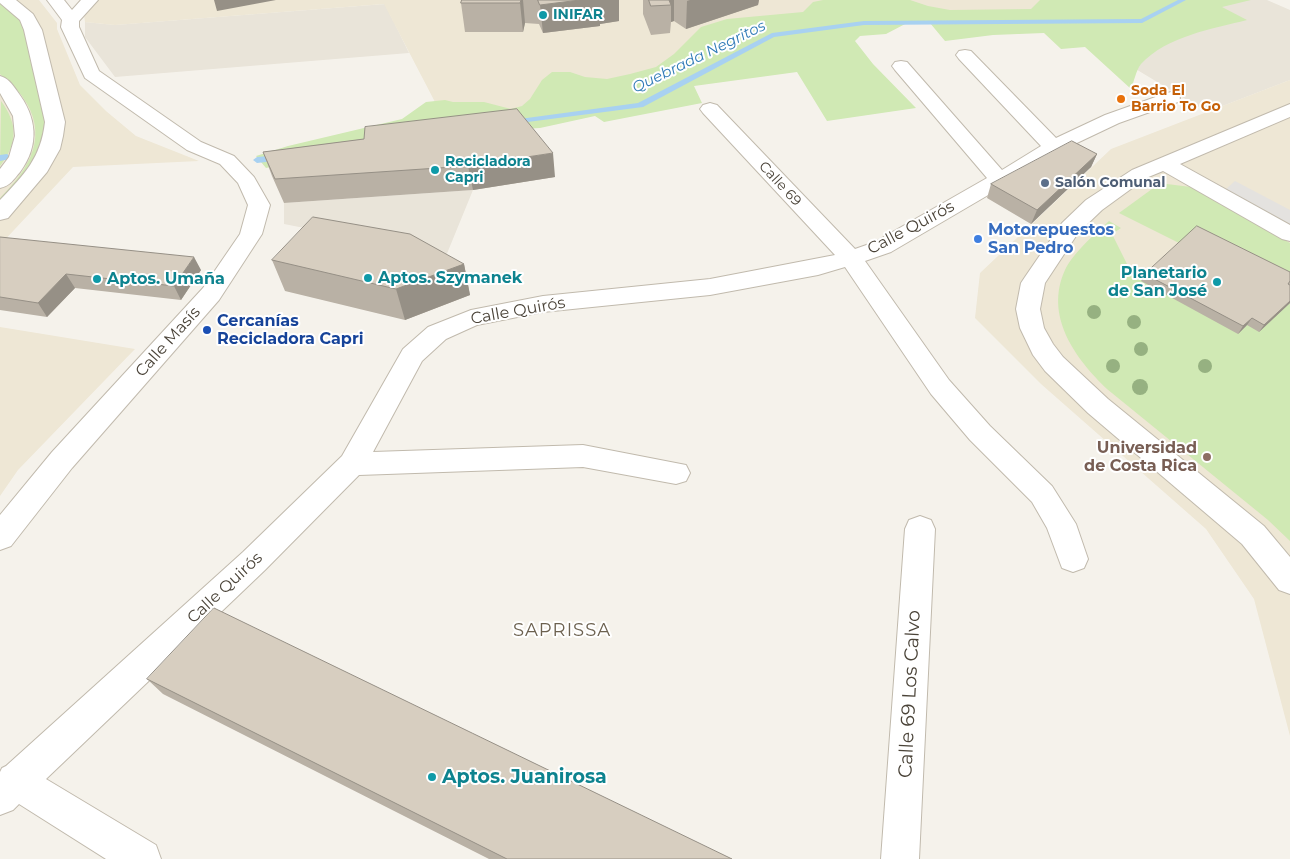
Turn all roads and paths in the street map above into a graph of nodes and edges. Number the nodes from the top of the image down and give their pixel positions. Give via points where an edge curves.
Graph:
1 (6, 0) edge
2 (55, 0) edge
3 (90, 0) edge
4 (71, 20) junction
5 (965, 55) dead end
6 (901, 66) dead end
7 (0, 82) edge
8 (1171, 98) dead end
9 (710, 109) dead end
10 (1290, 110) edge
11 (1053, 147) junction
12 (1163, 162) junction
13 (1000, 180) junction
14 (0, 182) edge
15 (0, 213) edge
16 (1290, 234) edge
17 (851, 258) junction
18 (352, 464) junction
19 (676, 473) dead end
20 (920, 529) dead end
21 (0, 537) edge
22 (1073, 559) dead end
23 (1290, 580) edge
24 (8, 789) edge
25 (142, 859) edge
26 (900, 859) edge

1 - 15 street via 27,18 33,30 55,132 48,158
2 - 4 street, Calle Masís
3 - 4 street
4 - 21 street, Calle Masís via 70,27 91,74 194,146 228,160 247,181 259,205 251,234 211,294 62,460
5 - 11 street
6 - 13 street
7 - 14 street via 23,114 26,134 20,157
8 - 11 street, Calle Quirós
9 - 17 street, Calle 69
10 - 12 street
11 - 13 street, Calle Quirós
12 - 16 street
12 - 23 street via 1115,190 1070,228 1033,283 1028,309 1032,328 1042,349 1071,382 1253,535
13 - 17 street, Calle Quirós via 883,247
17 - 18 street, Calle Quirós via 710,287 543,304 471,318 437,333 412,355
17 - 22 street, Calle 69 via 940,386 980,433 1042,494 1061,524
18 - 19 street via 583,456
18 - 24 street, Calle Quirós via 254,561
20 - 26 street, Calle 69 Los Calvo
24 - 25 street

